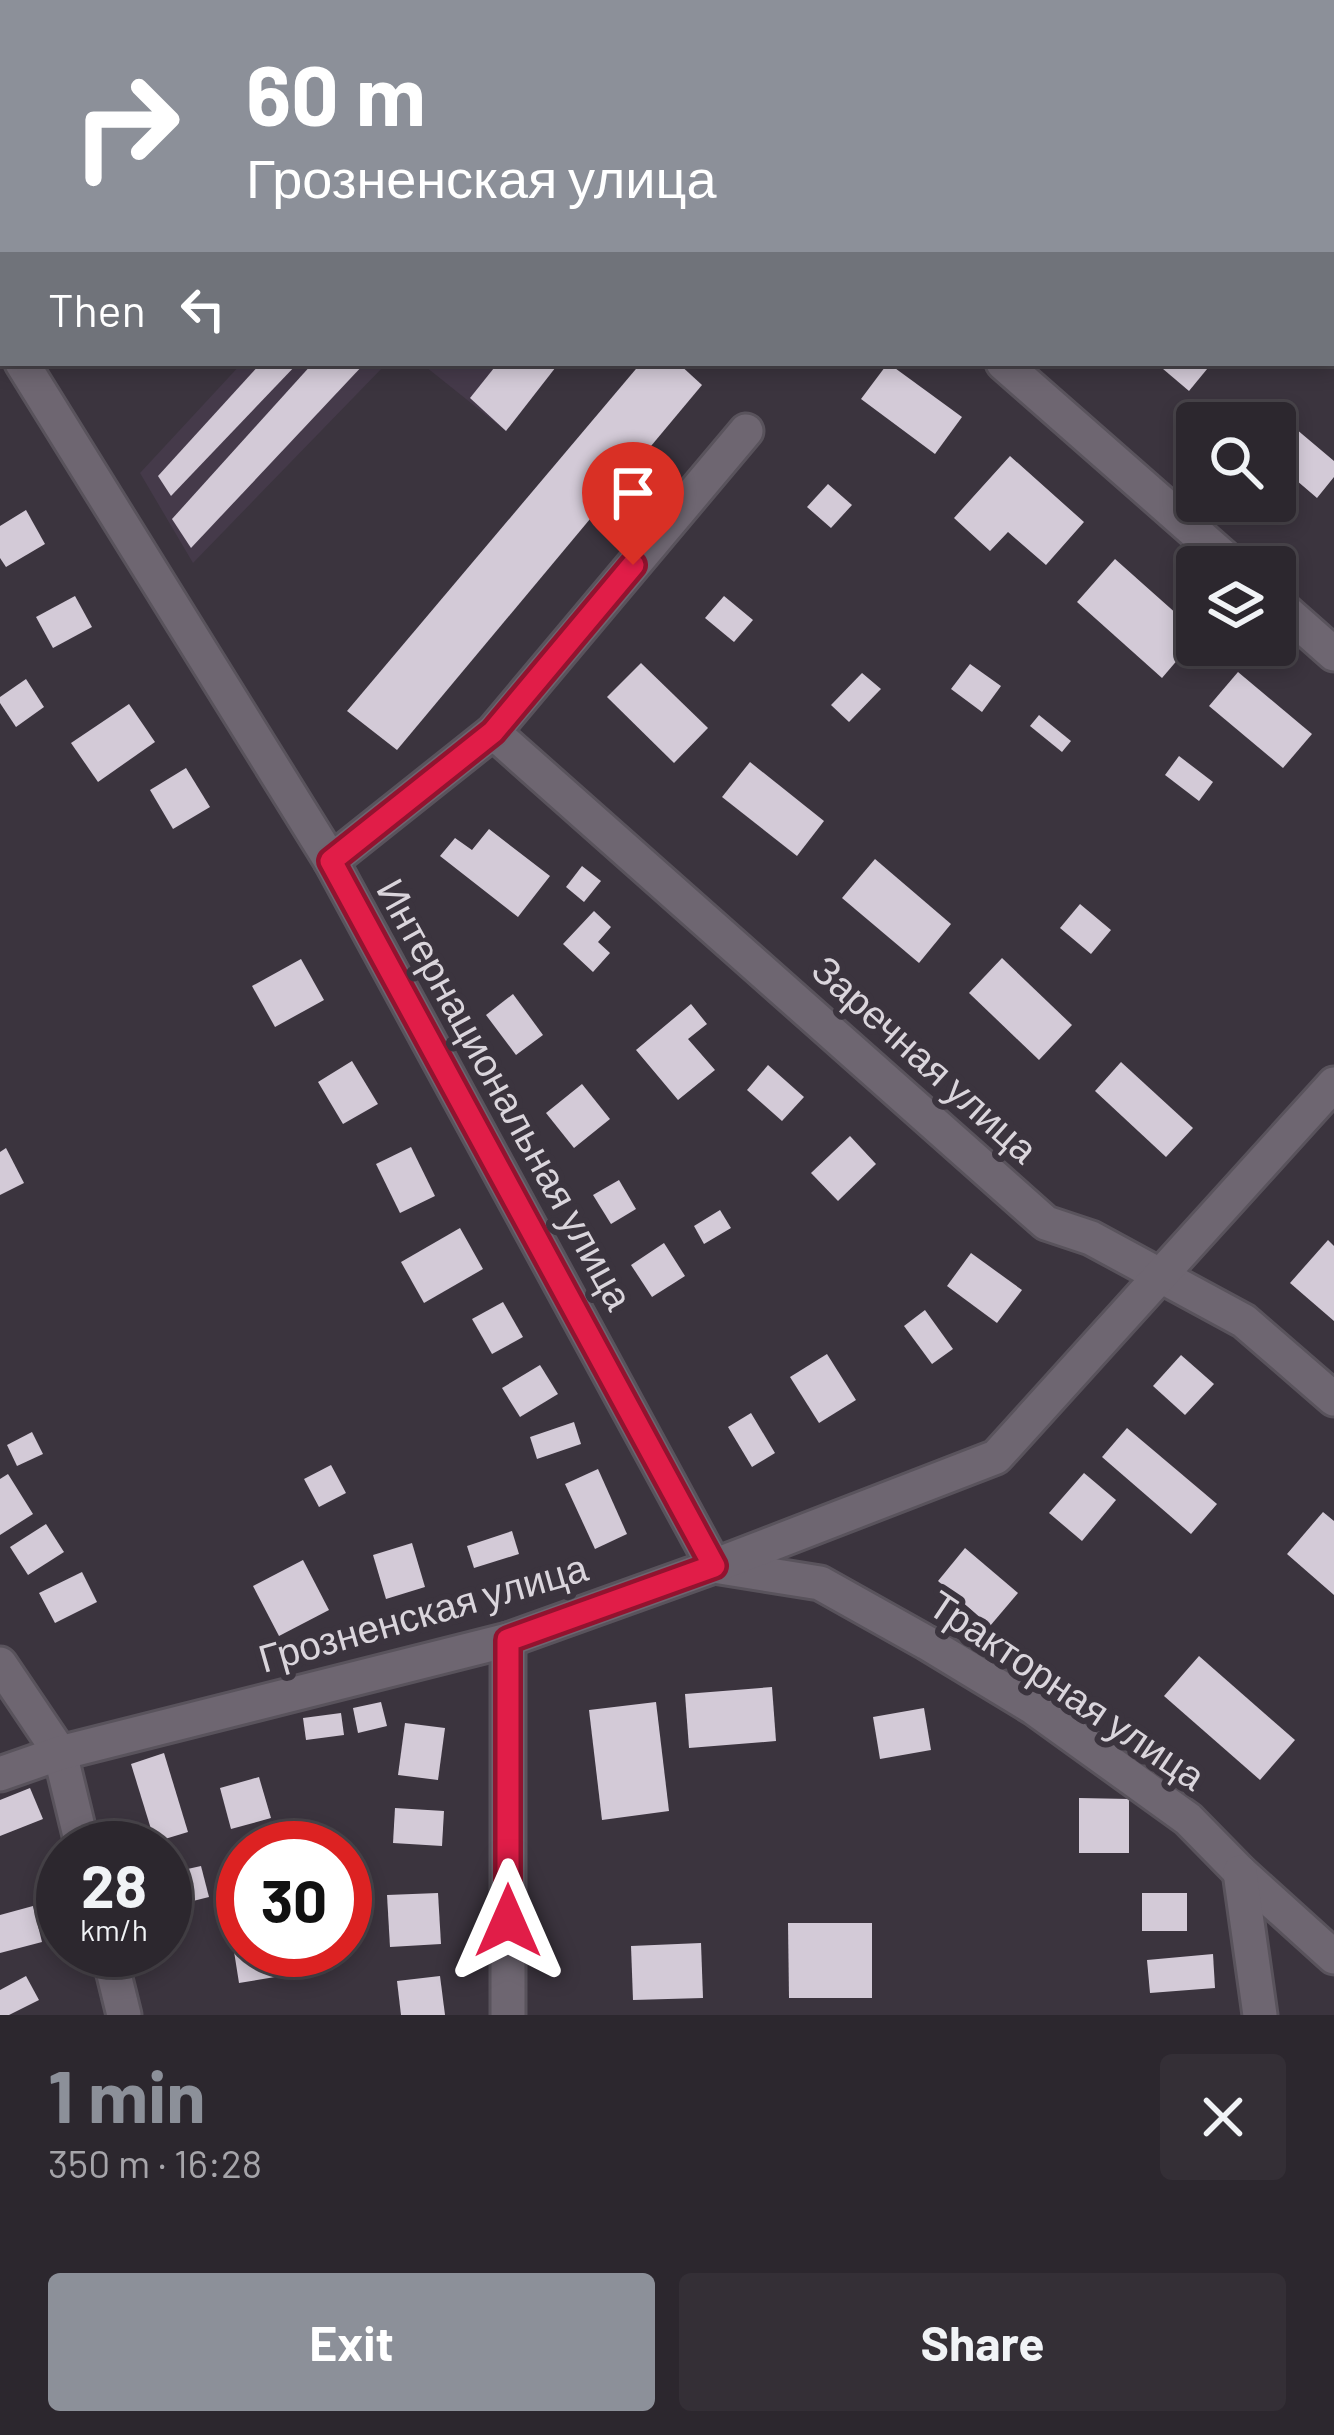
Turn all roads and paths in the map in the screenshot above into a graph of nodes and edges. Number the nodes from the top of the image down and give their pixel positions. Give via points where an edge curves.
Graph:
1 (24, 366) edge
2 (1006, 366) edge
3 (746, 431) dead end
4 (1211, 546) edge
5 (1296, 621) edge
6 (1334, 654) edge
7 (493, 732) junction
8 (331, 861) junction
9 (1334, 1084) edge
10 (1162, 1275) junction
11 (1334, 1399) edge
12 (714, 1566) junction
13 (508, 1640) junction
14 (0, 1664) edge
15 (60, 1753) junction
16 (0, 1774) edge
17 (76, 1821) edge
18 (1240, 1872) junction
19 (1334, 1957) edge
20 (115, 1977) edge
21 (124, 2015) edge
22 (508, 2015) edge
23 (1260, 2015) edge

1 - 8 street, Интернациональная улица
2 - 4 street
3 - 7 street
5 - 6 street
7 - 8 street
7 - 10 street, Заречная улица via 1046,1223
8 - 12 street, Интернациональная улица
9 - 10 street, Грозненская улица
10 - 11 street, Заречная улица via 1244,1322
10 - 12 street, Грозненская улица via 996,1457
12 - 13 street, Грозненская улица
12 - 18 street, Тракторная улица via 820,1583 927,1643 1188,1819
13 - 15 street, Грозненская улица
13 - 22 street
14 - 15 street
15 - 16 street, Грозненская улица
15 - 17 street
18 - 19 street, Тракторная улица
18 - 23 street
20 - 21 street

